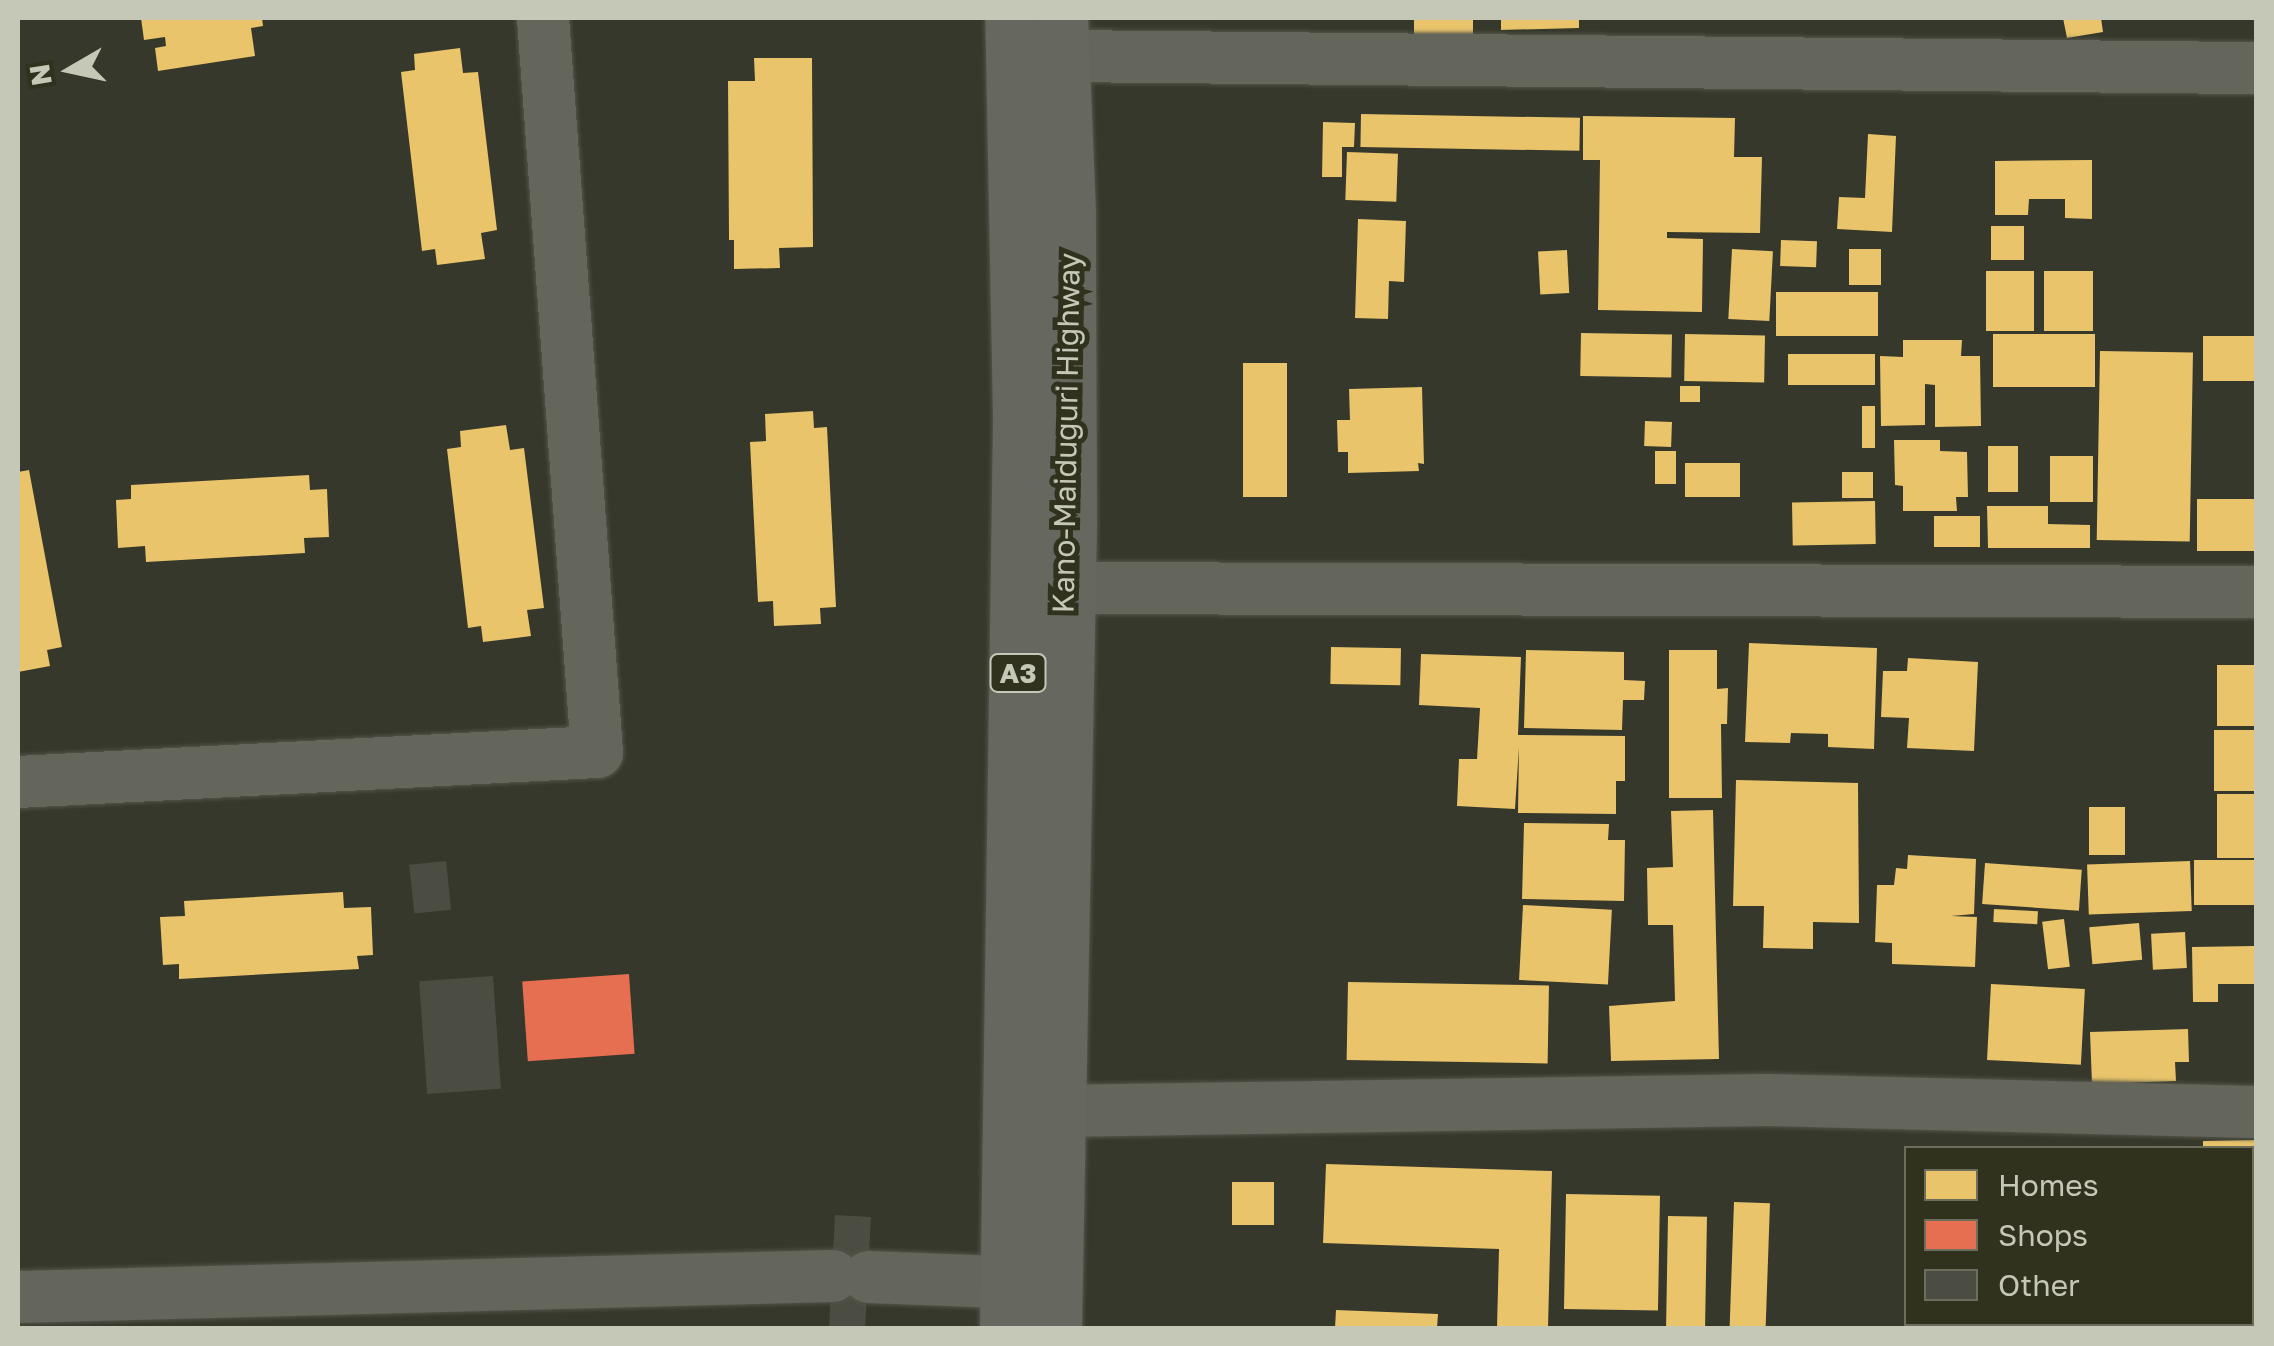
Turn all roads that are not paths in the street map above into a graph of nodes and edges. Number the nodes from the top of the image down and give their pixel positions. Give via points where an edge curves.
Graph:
1 (543, 18) edge
2 (1012, 18) edge
3 (1061, 37) edge
4 (2256, 68) edge
5 (1065, 588) junction
6 (2256, 592) edge
7 (18, 782) edge
8 (1057, 1111) junction
9 (2256, 1112) edge
10 (18, 1297) edge
11 (1031, 1306) edge

1 - 7 street via 597,752
2 - 11 highway, Kano-Maiduguri Highway / A3
3 - 4 street
3 - 5 highway, Kano-Maiduguri Highway / A3 via 1068,232
5 - 6 street
5 - 8 highway, Kano-Maiduguri Highway / A3
8 - 9 street via 1766,1100
8 - 11 highway, Kano-Maiduguri Highway / A3
10 - 11 street via 851,1276

